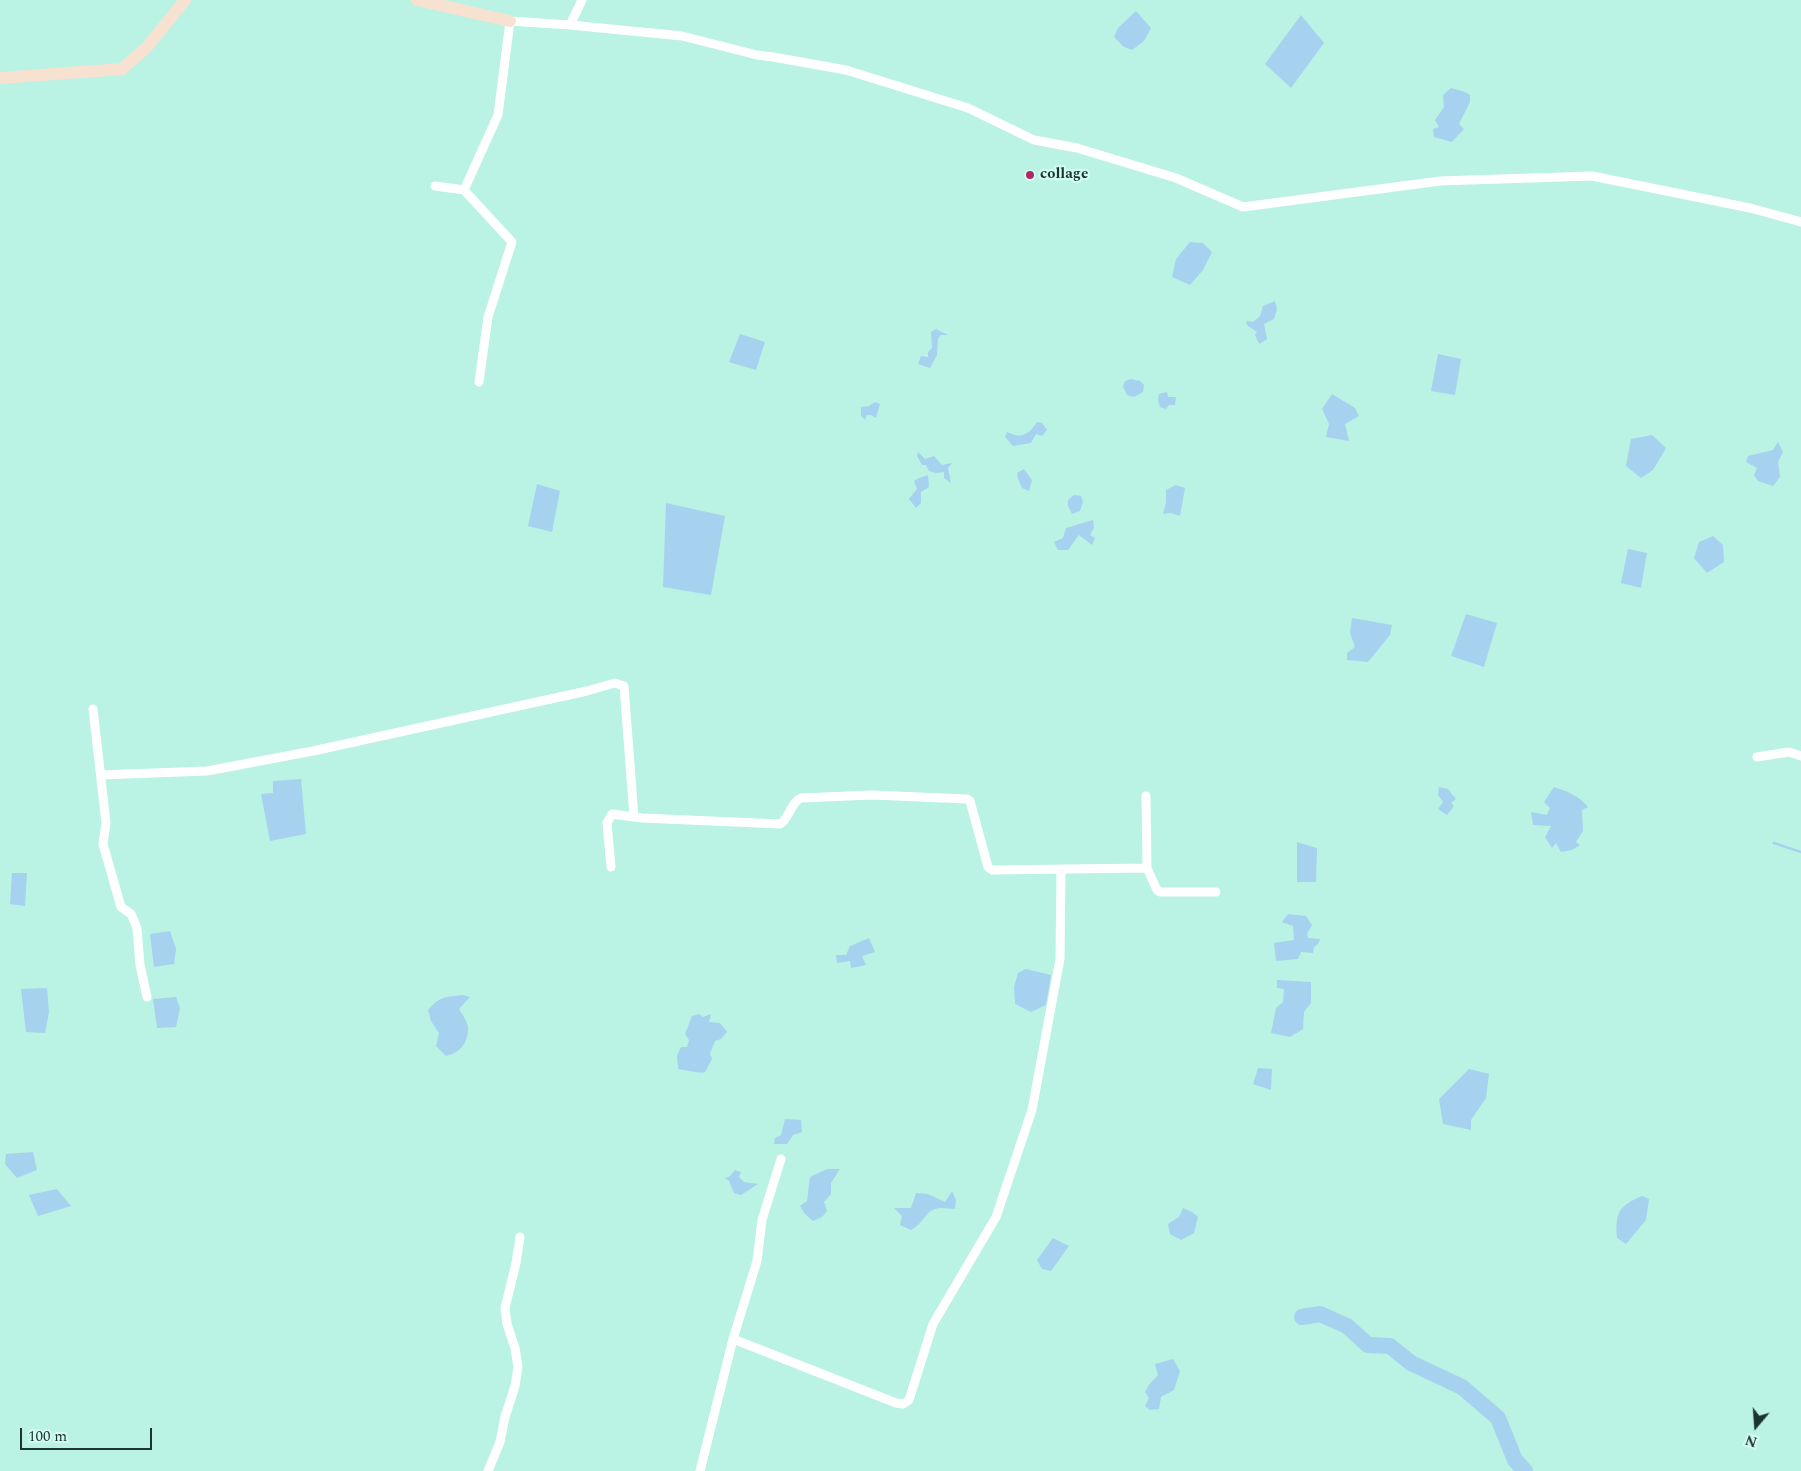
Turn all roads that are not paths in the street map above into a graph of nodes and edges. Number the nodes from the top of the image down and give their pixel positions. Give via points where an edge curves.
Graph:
1 (185, 0) edge
2 (417, 0) edge
3 (582, 0) edge
4 (510, 21) junction
5 (570, 25) junction
6 (0, 78) edge
7 (435, 186) dead end
8 (464, 190) junction
9 (1801, 222) edge
10 (479, 382) dead end
11 (94, 708) dead end
12 (1801, 756) edge
13 (1757, 757) dead end
14 (101, 774) junction
15 (1146, 796) dead end
16 (634, 817) junction
17 (611, 867) dead end
18 (1147, 868) junction
19 (1061, 870) junction
20 (1216, 892) dead end
21 (147, 997) dead end
22 (781, 1159) dead end
23 (520, 1237) dead end
24 (733, 1339) junction
25 (488, 1471) edge
26 (700, 1471) edge

1 - 6 main road via 147,47 122,69
2 - 4 main road
3 - 5 street
4 - 5 street
4 - 8 street via 498,115
5 - 9 street via 682,36 757,55 846,70 968,108 1034,140 1077,148 1176,178 1243,207 1440,181 1592,176 1750,208
7 - 8 street
8 - 10 street via 512,242 488,317
11 - 14 street
12 - 13 street via 1789,752
14 - 16 street via 207,771 313,751 615,684 624,686
14 - 21 street via 106,823 103,844 122,907 131,914 137,928
15 - 18 street
16 - 17 street via 612,814 609,818
16 - 19 street via 780,824 801,798 872,795 967,799 988,867 992,870
18 - 19 street
18 - 20 street via 1158,891
19 - 24 street via 1060,959 1032,1110 996,1217 933,1324 909,1400 903,1404 896,1403
22 - 24 street via 762,1220 757,1261
23 - 25 street via 505,1308 518,1367 500,1442
24 - 26 street

